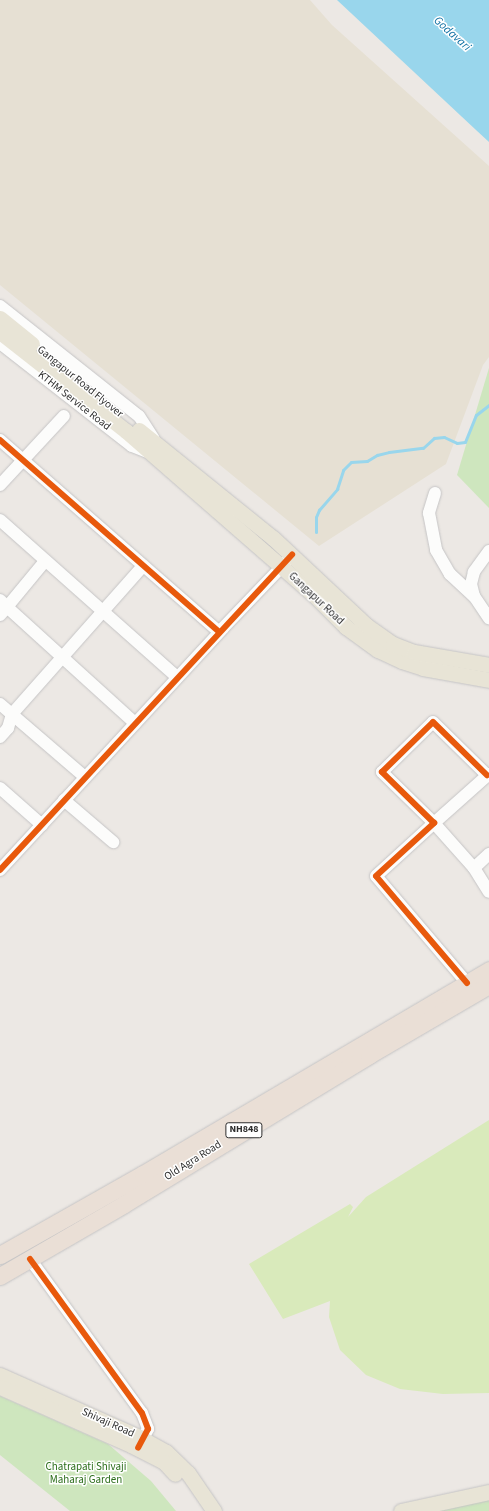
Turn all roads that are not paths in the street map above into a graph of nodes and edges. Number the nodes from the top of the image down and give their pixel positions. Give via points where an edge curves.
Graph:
1 (0, 306) edge
2 (0, 318) edge
3 (0, 332) edge
4 (0, 343) edge
5 (64, 416) dead end
6 (129, 428) junction
7 (0, 440) edge
8 (156, 450) junction
9 (22, 461) junction
10 (0, 485) edge
11 (435, 493) dead end
12 (0, 520) edge
13 (489, 551) edge
14 (292, 555) junction
15 (46, 561) junction
16 (143, 566) junction
17 (282, 566) junction
18 (474, 596) junction
19 (2, 607) edge
20 (103, 611) junction
21 (489, 618) edge
22 (219, 632) junction
23 (62, 657) junction
24 (489, 665) edge
25 (177, 677) junction
26 (489, 680) edge
27 (0, 704) edge
28 (12, 714) junction
29 (135, 723) junction
30 (0, 737) edge
31 (488, 775) edge
32 (86, 777) junction
33 (0, 788) edge
34 (64, 800) junction
35 (434, 823) junction
36 (42, 824) junction
37 (113, 842) dead end
38 (489, 854) edge
39 (474, 868) junction
40 (0, 870) edge
41 (489, 892) edge
42 (489, 974) edge
43 (467, 983) junction
44 (0, 1255) edge
45 (30, 1260) junction
46 (0, 1276) edge
47 (0, 1375) edge
48 (0, 1387) edge
49 (140, 1444) junction
50 (489, 1492) edge
51 (409, 1510) edge
52 (204, 1511) edge
53 (214, 1511) edge

1 - 8 street via 139,416
2 - 6 main road, Gangapur Road Flyover
3 - 6 main road, Gangapur Road Flyover
4 - 8 street, KTHM Service Road via 132,446
5 - 9 street
6 - 8 main road, Gangapur Road Flyover
7 - 9 street
8 - 14 main road, Gangapur Road
8 - 17 main road, Gangapur Road
9 - 10 street
9 - 16 street
11 - 18 street via 429,513 436,550 450,574
12 - 15 street
13 - 18 street via 474,572 471,584
14 - 17 street
14 - 24 main road, Gangapur Road via 367,626 393,644 414,652
15 - 19 street
15 - 20 street
16 - 20 street
16 - 22 street
17 - 22 street
17 - 26 main road, Gangapur Road via 346,627 378,650 402,662 423,668
18 - 21 street
19 - 23 street
20 - 23 street
20 - 25 street
22 - 25 street
23 - 28 street
23 - 29 street
25 - 29 street
27 - 28 street
28 - 30 street via 8,728
28 - 32 street
29 - 32 street
31 - 35 street
31 - 35 street via 433,722 382,772
32 - 34 street
33 - 36 street
34 - 36 street
34 - 37 street
35 - 39 street
35 - 43 street via 376,876
36 - 40 street
38 - 39 street
39 - 41 street
42 - 43 highway, Old Agra Road / NH848
42 - 45 highway, Old Agra Road / NH848 via 369,1055
43 - 44 highway, Old Agra Road / NH848
45 - 46 highway, Old Agra Road / NH848
45 - 49 street via 142,1413 148,1429
47 - 49 main road, Shivaji Road
48 - 49 main road, Shivaji Road
49 - 52 main road, Shivaji Road via 164,1462 183,1482
49 - 53 main road, Shivaji Road via 166,1452 188,1473
50 - 51 main road

